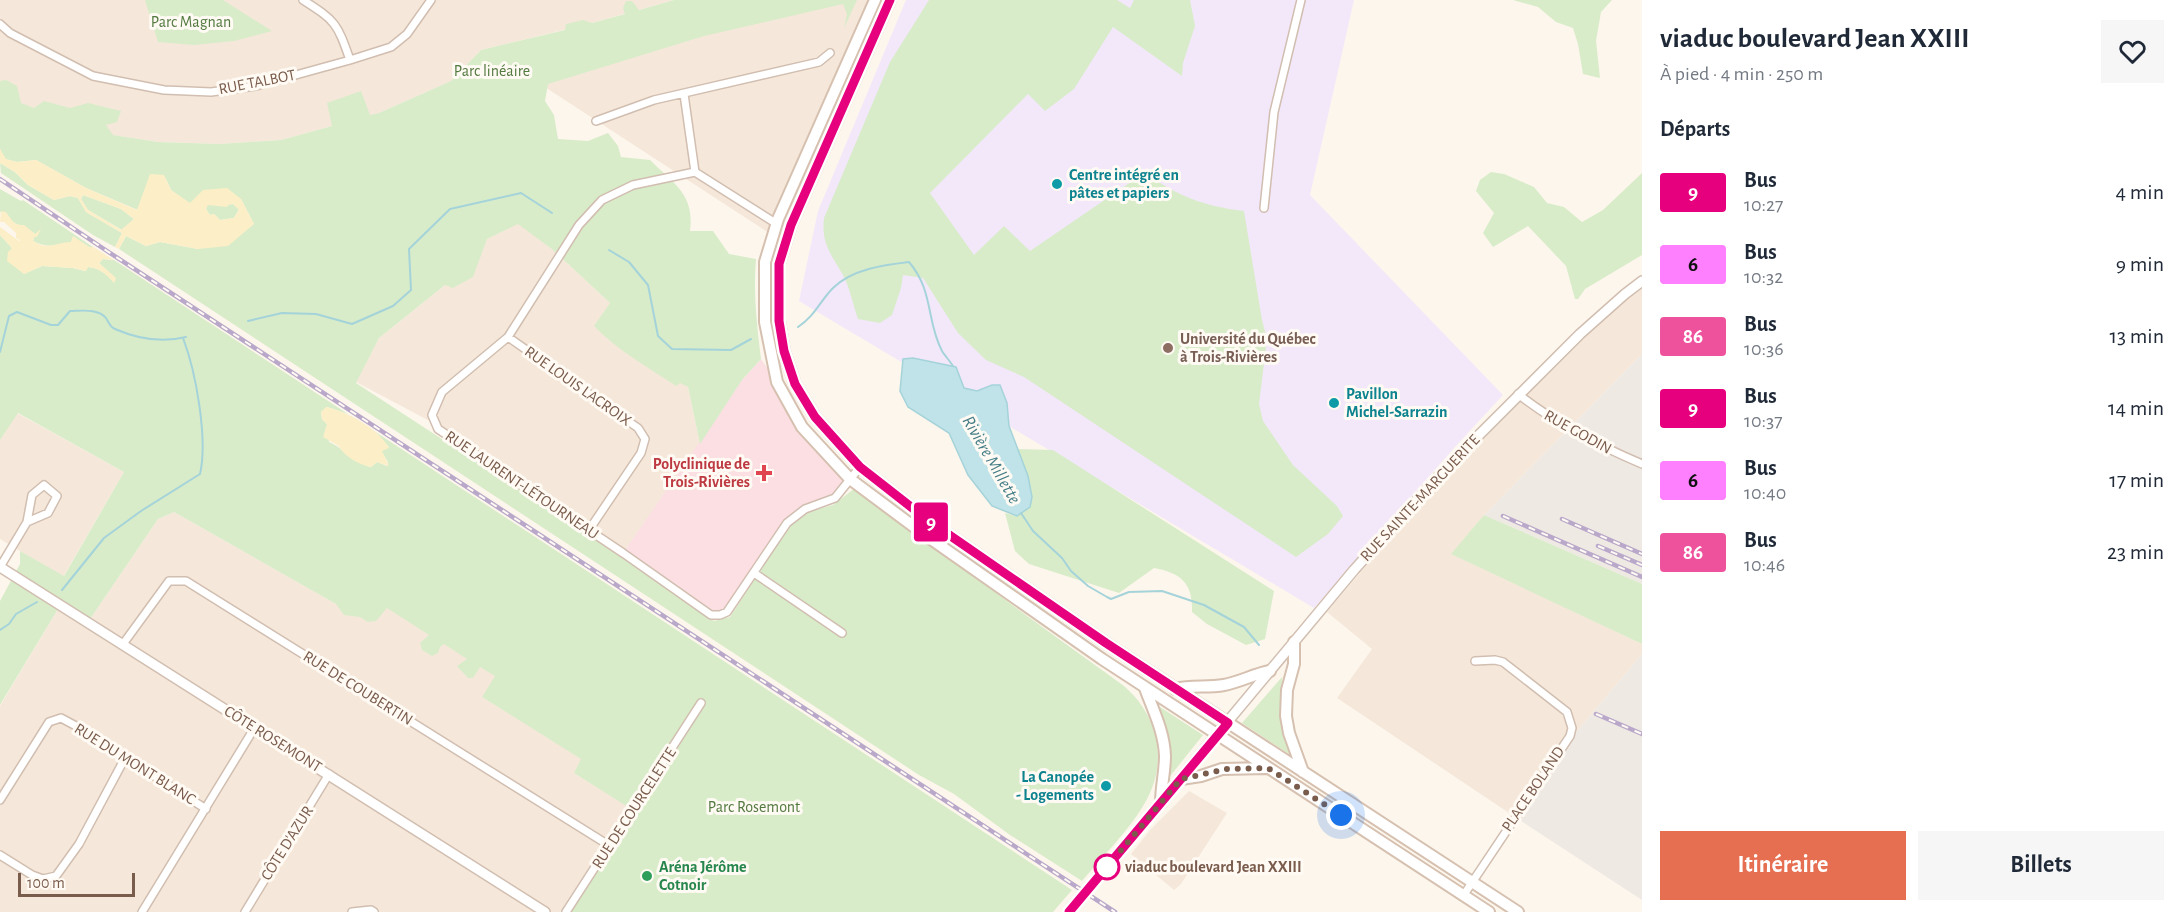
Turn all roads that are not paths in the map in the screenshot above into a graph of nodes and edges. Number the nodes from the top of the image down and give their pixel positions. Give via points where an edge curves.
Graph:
1 (303, 0) edge
2 (431, 0) edge
3 (875, 0) edge
4 (890, 0) edge
5 (1300, 0) edge
6 (0, 24) edge
7 (830, 52) dead end
8 (350, 60) junction
9 (684, 94) junction
10 (596, 121) dead end
11 (695, 172) junction
12 (1264, 208) dead end
13 (777, 224) junction
14 (1642, 281) edge
15 (508, 337) junction
16 (1518, 394) junction
17 (1642, 464) edge
18 (860, 467) junction
19 (850, 479) junction
20 (27, 522) junction
21 (589, 530) junction
22 (0, 567) edge
23 (754, 573) junction
24 (842, 633) dead end
25 (1294, 642) junction
26 (123, 644) junction
27 (1475, 661) dead end
28 (1270, 671) junction
29 (1145, 688) junction
30 (1175, 688) junction
31 (701, 703) dead end
32 (1228, 723) junction
33 (255, 727) junction
34 (1218, 735) junction
35 (126, 758) junction
36 (1268, 768) junction
37 (1303, 772) junction
38 (329, 774) junction
39 (1181, 779) junction
40 (0, 800) edge
41 (1161, 803) junction
42 (206, 808) junction
43 (610, 846) junction
44 (0, 855) edge
45 (1472, 882) junction
46 (1463, 896) junction
47 (142, 912) edge
48 (245, 912) edge
49 (352, 912) edge
50 (374, 912) edge
51 (545, 912) edge
52 (566, 912) edge
53 (1069, 912) edge
54 (1489, 912) edge
55 (1518, 912) edge

1 - 8 street via 330,17
2 - 8 street, RUE TALBOT via 407,34 391,47
3 - 13 main road
4 - 18 main road via 791,225 779,264 779,321 795,384 815,417
5 - 12 street via 1274,112
6 - 8 street, RUE TALBOT via 93,76 164,90 211,92 256,86
7 - 9 street via 819,62
9 - 10 street via 654,100
9 - 11 street
11 - 13 street
11 - 15 street, RUE LAURENT-LÉTOURNEAU via 633,185 602,200 579,225
13 - 19 main road via 765,262 765,322 777,382 802,427
14 - 16 street, RUE SAINTE-MARGUERITE
15 - 21 street, RUE LOUIS LACROIX via 638,428 645,439 641,453
15 - 21 street, RUE LAURENT-LÉTOURNEAU via 442,392 432,415 438,429
16 - 17 street, RUE GODIN via 1596,445
16 - 25 street, RUE SAINTE-MARGUERITE via 1446,468
18 - 19 street
18 - 30 main road via 929,521
19 - 23 street, RUE LAURENT-LÉTOURNEAU via 835,498 805,509 787,524
19 - 29 main road
20 - 20 street via 48,513 57,496 44,485 32,495
20 - 22 street
21 - 23 street, RUE LAURENT-LÉTOURNEAU via 711,615 727,612
22 - 26 street, CÔTE ROSEMONT
23 - 24 street
25 - 28 street, RUE SAINTE-MARGUERITE
25 - 37 main road via 1286,716
26 - 33 street, CÔTE ROSEMONT
26 - 43 street, RUE DE COUBERTIN via 169,581 186,581
27 - 45 street, PLACE BOLAND via 1503,662 1567,712 1572,728
28 - 30 main road via 1220,685
28 - 32 street, RUE SAINTE-MARGUERITE
29 - 34 main road
29 - 41 main road via 1163,740
30 - 32 main road
31 - 43 street, RUE DE COURCELETTE
32 - 34 street, RUE SAINTE-MARGUERITE
32 - 37 main road
33 - 38 street, CÔTE ROSEMONT
33 - 42 street
34 - 36 main road
34 - 39 street, RUE SAINTE-MARGUERITE
35 - 40 street, RUE DU MONT BLANC via 61,718 49,722
35 - 42 street, RUE DU MONT BLANC
35 - 44 street via 79,844 56,876 43,879 32,875
36 - 39 main road via 1227,769
36 - 46 main road
37 - 45 main road
38 - 48 street, CÔTE D'AZUR
38 - 51 street, CÔTE ROSEMONT
39 - 41 street, RUE SAINTE-MARGUERITE
41 - 53 street, RUE SAINTE-MARGUERITE
42 - 47 street
43 - 52 street, RUE DE COURCELETTE
45 - 46 street, PLACE BOLAND
45 - 55 main road
46 - 54 main road
49 - 50 street

